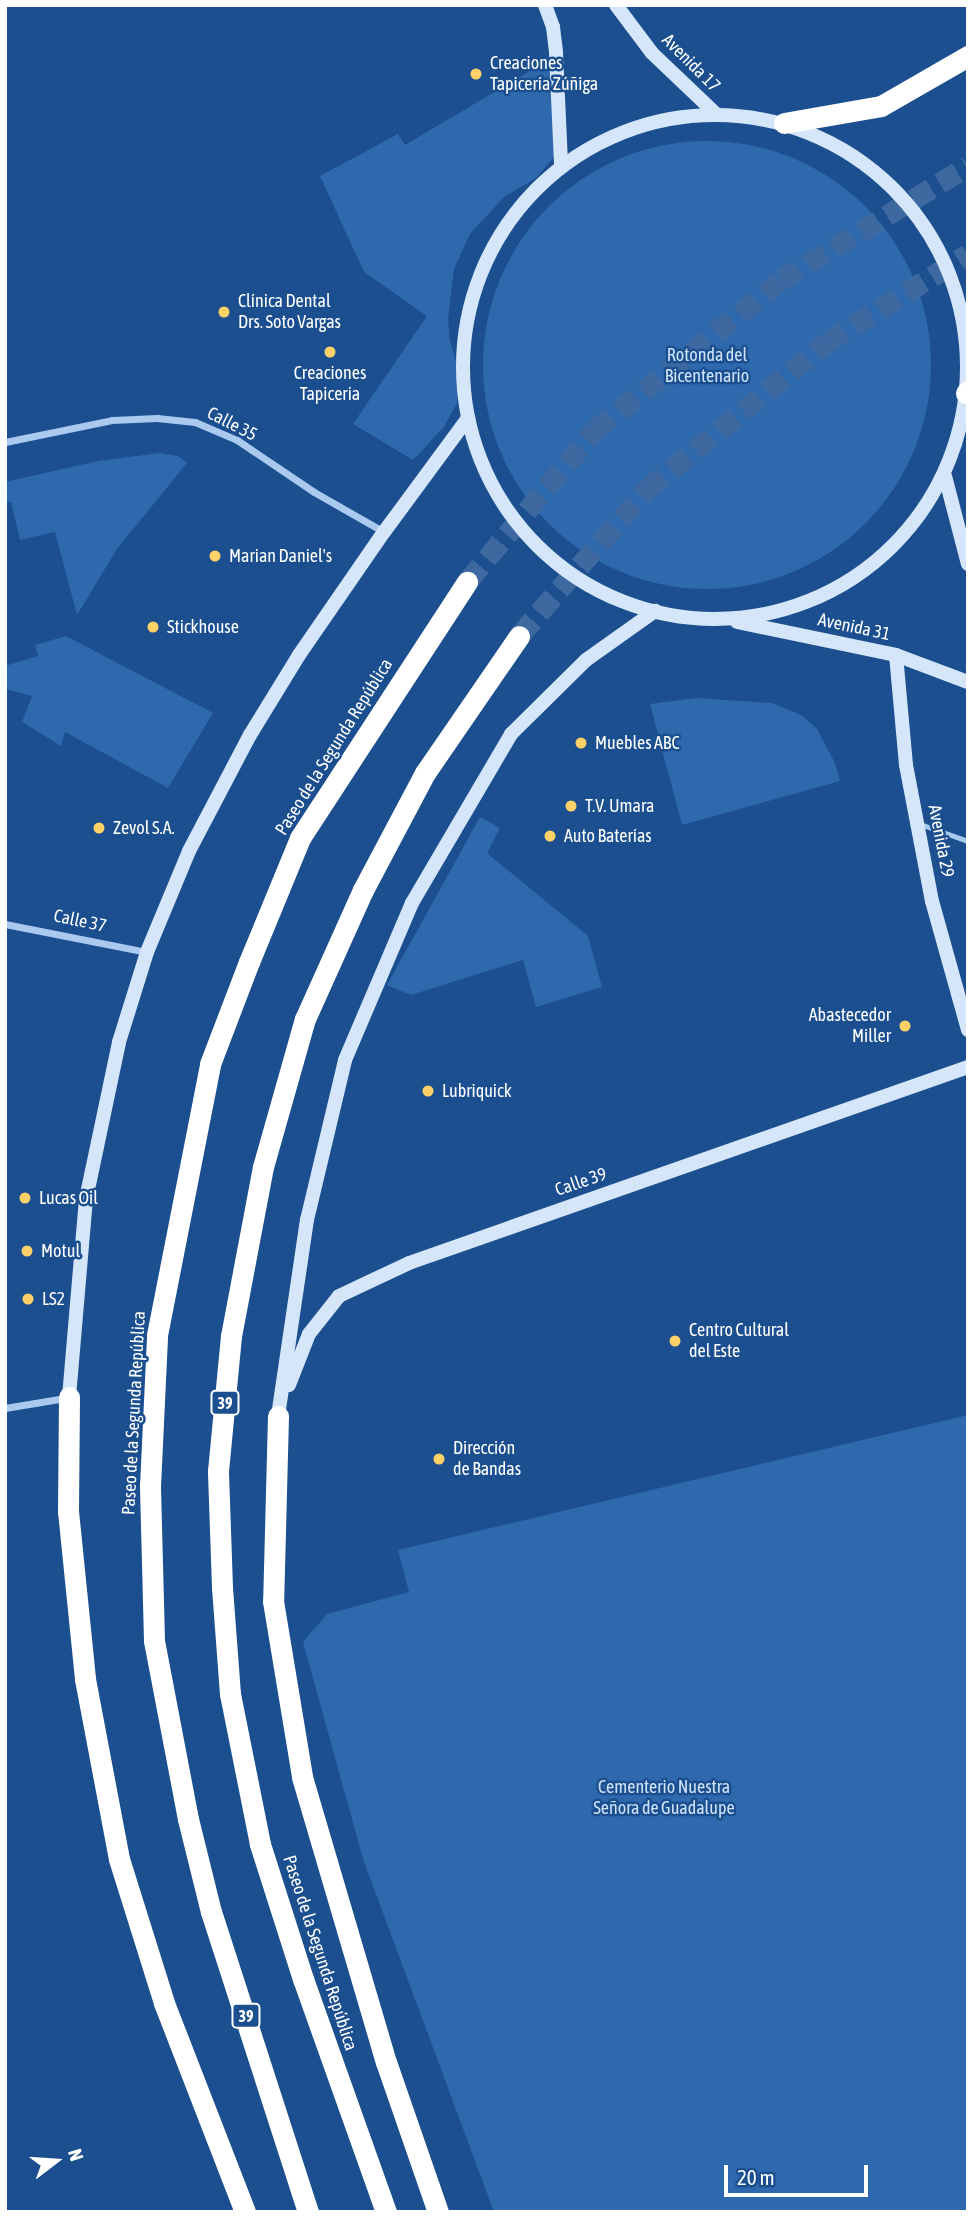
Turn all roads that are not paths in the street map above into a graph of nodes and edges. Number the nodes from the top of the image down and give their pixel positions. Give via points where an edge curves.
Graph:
1 (545, 5) edge
2 (616, 5) edge
3 (968, 56) edge
4 (715, 113) junction
5 (783, 123) junction
6 (561, 165) junction
7 (967, 392) edge
8 (468, 418) junction
9 (5, 442) edge
10 (945, 476) junction
11 (384, 531) junction
12 (968, 564) edge
13 (467, 582) tunnel mouth
14 (655, 611) junction
15 (729, 621) junction
16 (519, 636) tunnel mouth
17 (896, 656) junction
18 (968, 682) edge
19 (918, 822) junction
20 (968, 841) edge
21 (5, 924) edge
22 (147, 951) junction
23 (968, 1030) edge
24 (968, 1067) edge
25 (69, 1397) junction
26 (5, 1408) edge
27 (278, 1416) junction
28 (245, 2212) edge
29 (308, 2212) edge
30 (386, 2212) edge
31 (438, 2212) edge

1 - 6 main road via 556,53
2 - 4 main road, Avenida 17 via 652,53
3 - 5 highway via 881,106
4 - 5 main road
4 - 6 main road via 674,116 634,127 596,142
5 - 7 main road via 824,139 862,162 896,190 924,225 945,264 959,305 967,348
6 - 8 main road via 511,215 478,278 463,347
7 - 10 main road
8 - 11 main road
8 - 14 main road via 483,467 508,512 541,551 582,582
9 - 11 street, Calle 35 via 113,420 195,422 237,440 314,492
10 - 12 main road
10 - 15 main road via 902,538 852,580 794,608
11 - 22 main road via 250,735 189,851
13 - 29 highway, Paseo de la Segunda República / 39 via 300,838 259,937 210,1064 157,1335 150,1486 154,1640 211,1912
14 - 15 main road via 678,618
14 - 27 main road via 586,660 512,734 412,902 345,1060 307,1220
15 - 17 main road, Avenida 31
16 - 30 highway, Paseo de la Segunda República / 39 via 425,773 363,890 305,1019 263,1167 231,1336 218,1471 230,1694 260,1844
17 - 18 main road, Avenida 31
17 - 19 main road, Avenida 29 via 906,765
19 - 20 lane
19 - 23 main road, Avenida 29 via 932,901
21 - 22 street, Calle 37
22 - 25 main road via 119,1042 86,1199
24 - 27 main road, Calle 39 via 409,1263 339,1296 309,1334
25 - 26 street
25 - 28 highway via 68,1511 85,1679 120,1859 164,2003
27 - 31 highway via 273,1601 302,1777 386,2062

